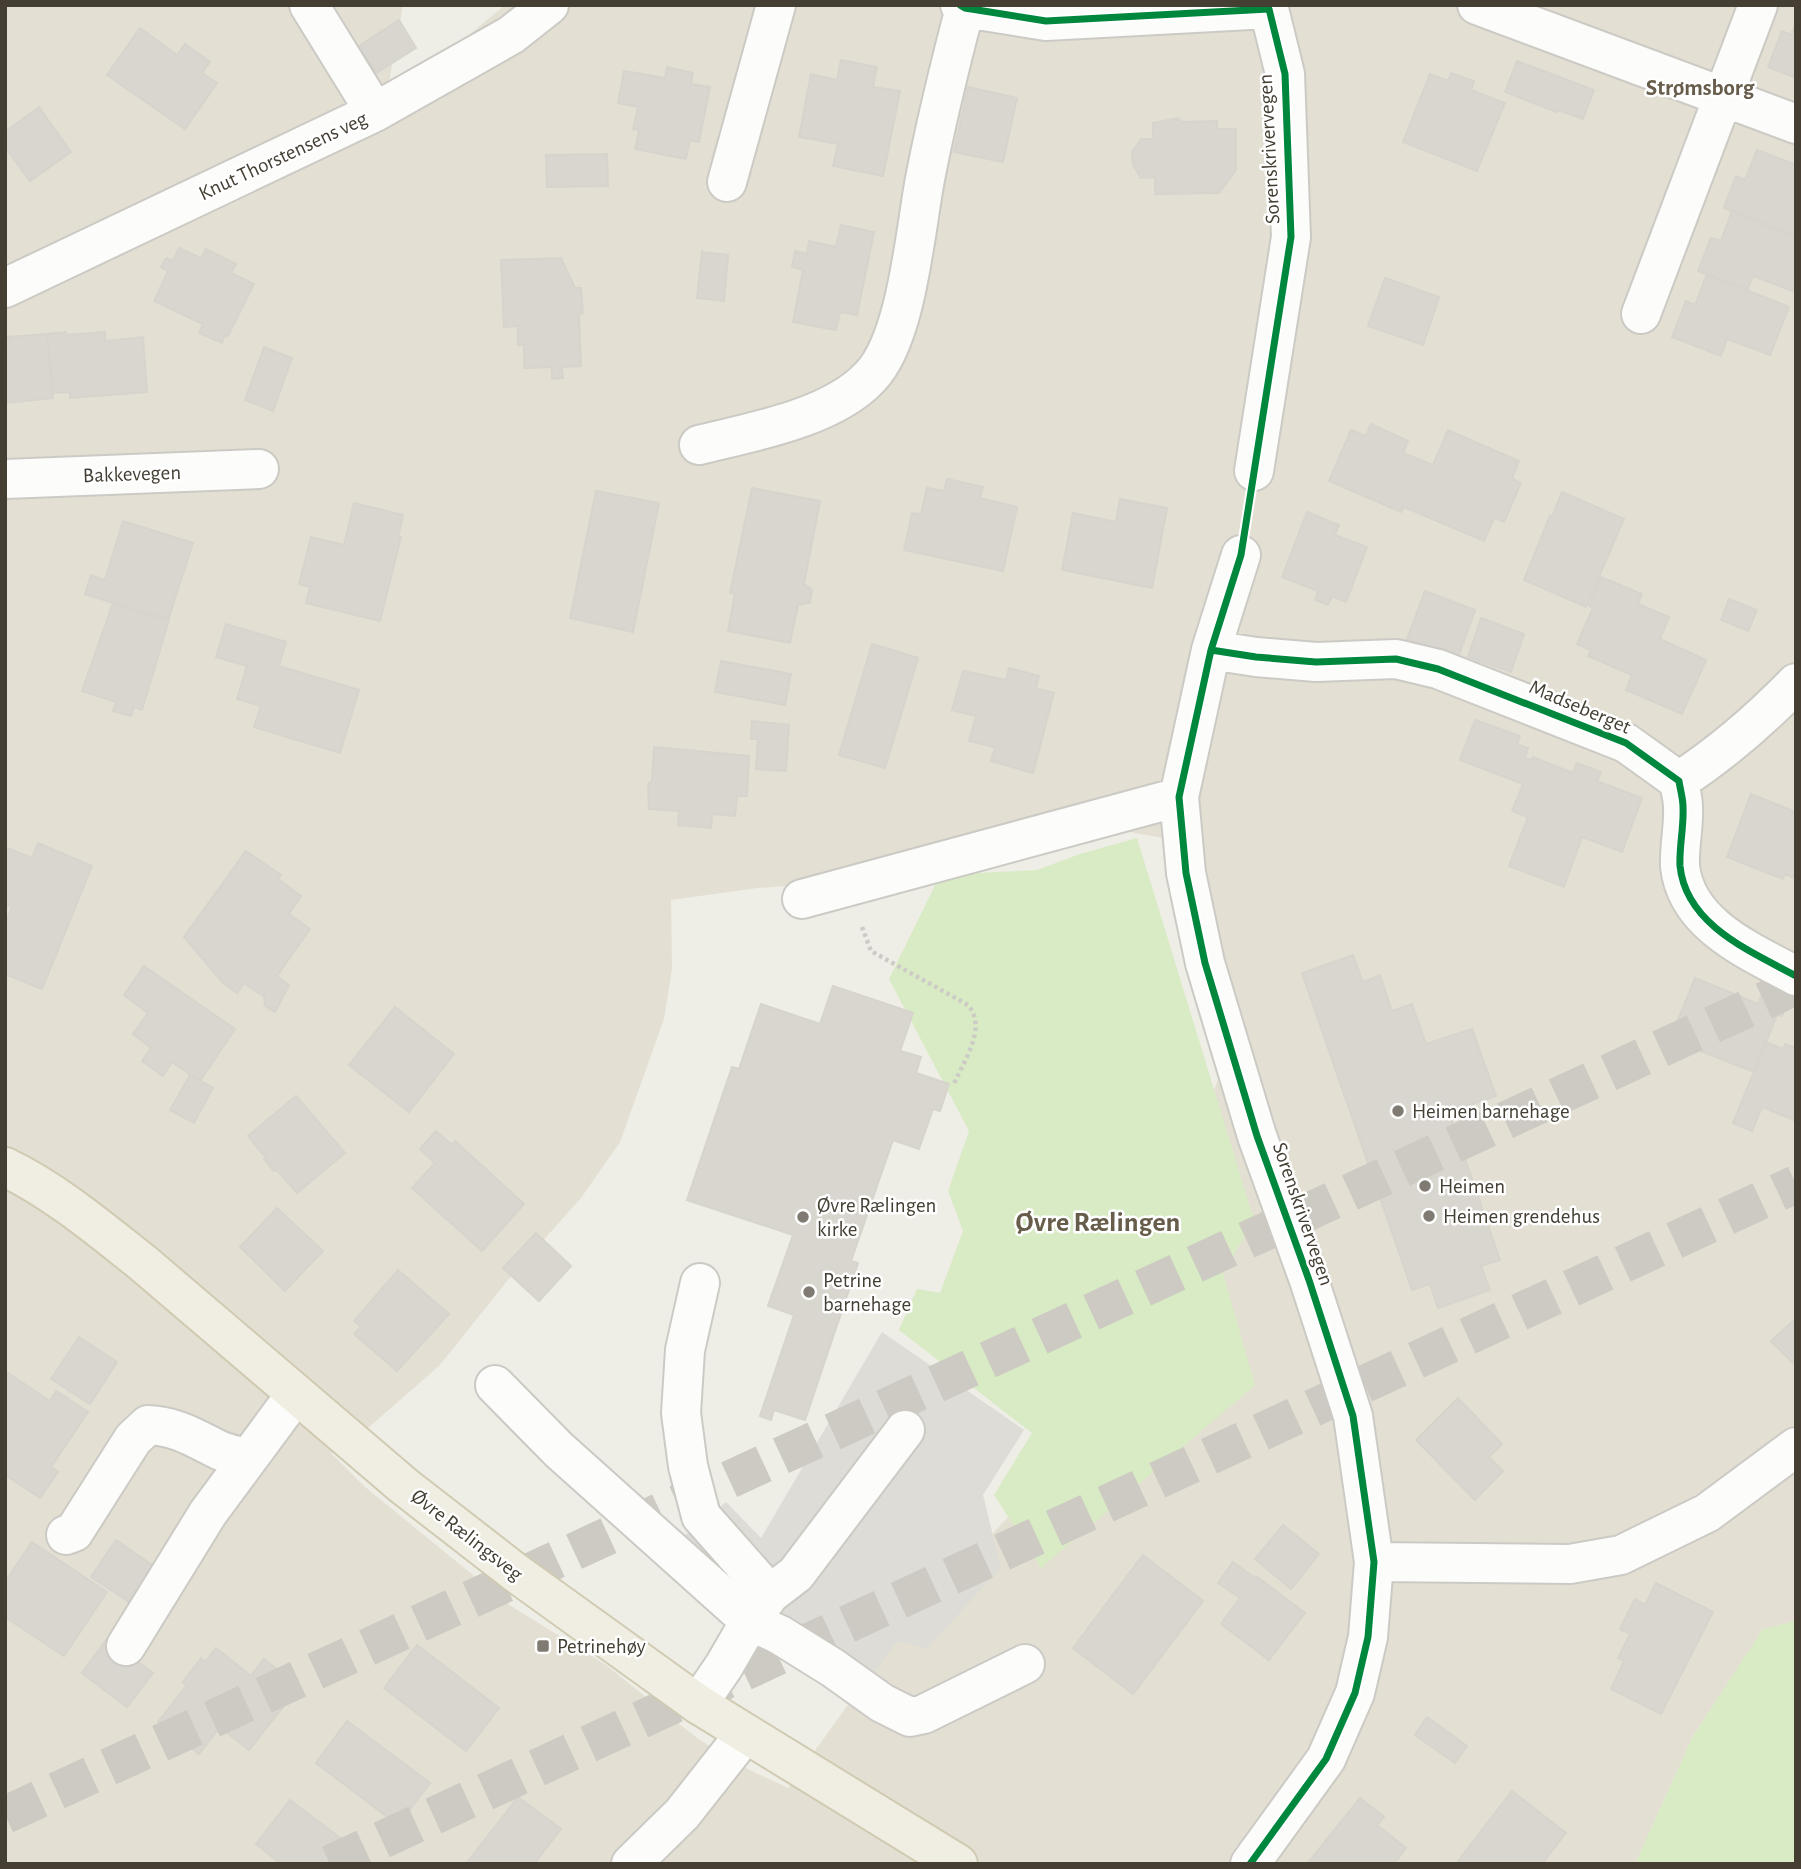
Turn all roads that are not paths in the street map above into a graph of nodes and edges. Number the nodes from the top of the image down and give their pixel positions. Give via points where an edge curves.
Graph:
1 (309, 5) edge
2 (549, 5) edge
3 (776, 5) edge
4 (1478, 5) edge
5 (1758, 5) edge
6 (962, 7) edge
7 (1270, 7) edge
8 (1723, 98) junction
9 (375, 112) junction
10 (1796, 124) edge
11 (727, 182) dead end
12 (5, 288) edge
13 (1641, 314) dead end
14 (699, 445) dead end
15 (259, 469) dead end
16 (1254, 471) dead end
17 (5, 479) edge
18 (1241, 555) dead end
19 (1211, 650) junction
20 (1796, 683) edge
21 (1679, 781) junction
22 (1180, 797) junction
23 (802, 899) dead end
24 (1796, 976) edge
25 (5, 1167) edge
26 (700, 1283) dead end
27 (495, 1385) dead end
28 (296, 1394) junction
29 (905, 1430) dead end
30 (1796, 1447) edge
31 (247, 1459) junction
32 (66, 1535) dead end
33 (1374, 1562) junction
34 (760, 1608) junction
35 (127, 1646) dead end
36 (1025, 1664) dead end
37 (698, 1704) junction
38 (745, 1734) junction
39 (631, 1864) edge
40 (958, 1864) edge
41 (1250, 1864) edge

1 - 9 street
2 - 9 street, Knut Thorstensens veg via 511,35
3 - 11 street
4 - 8 street
5 - 8 street
6 - 7 street, Sorenskrivervegen via 1046,21
6 - 14 street via 906,285 881,362 870,378 836,402 775,427
7 - 16 street, Sorenskrivervegen via 1285,74 1291,237
8 - 10 street
8 - 13 street
9 - 12 street, Knut Thorstensens veg
15 - 17 street, Bakkevegen
18 - 19 street, Sorenskrivervegen
19 - 21 street, Madseberget via 1315,662 1396,659 1438,669 1626,743
19 - 22 street, Sorenskrivervegen
20 - 21 street via 1710,761
21 - 24 street via 1683,806 1680,866 1686,892 1703,918
22 - 23 street
22 - 33 street, Sorenskrivervegen via 1186,873 1205,963 1257,1136 1353,1416
25 - 28 main road, Øvre Rælingsveg via 99,1228
26 - 34 street via 685,1350 681,1413 688,1466 701,1516
27 - 34 street via 559,1450
28 - 31 street
28 - 37 main road, Øvre Rælingsveg via 454,1525
29 - 34 street via 796,1574
30 - 33 street via 1707,1513 1621,1555 1570,1564
31 - 32 street via 190,1434 148,1425 132,1439 74,1532
31 - 35 street via 208,1513
33 - 41 street, Sorenskrivervegen via 1368,1637 1355,1693 1326,1759
34 - 36 street via 780,1635 881,1703 911,1717
34 - 37 street
37 - 38 main road, Øvre Rælingsveg
38 - 39 street via 682,1814
38 - 40 main road, Øvre Rælingsveg

